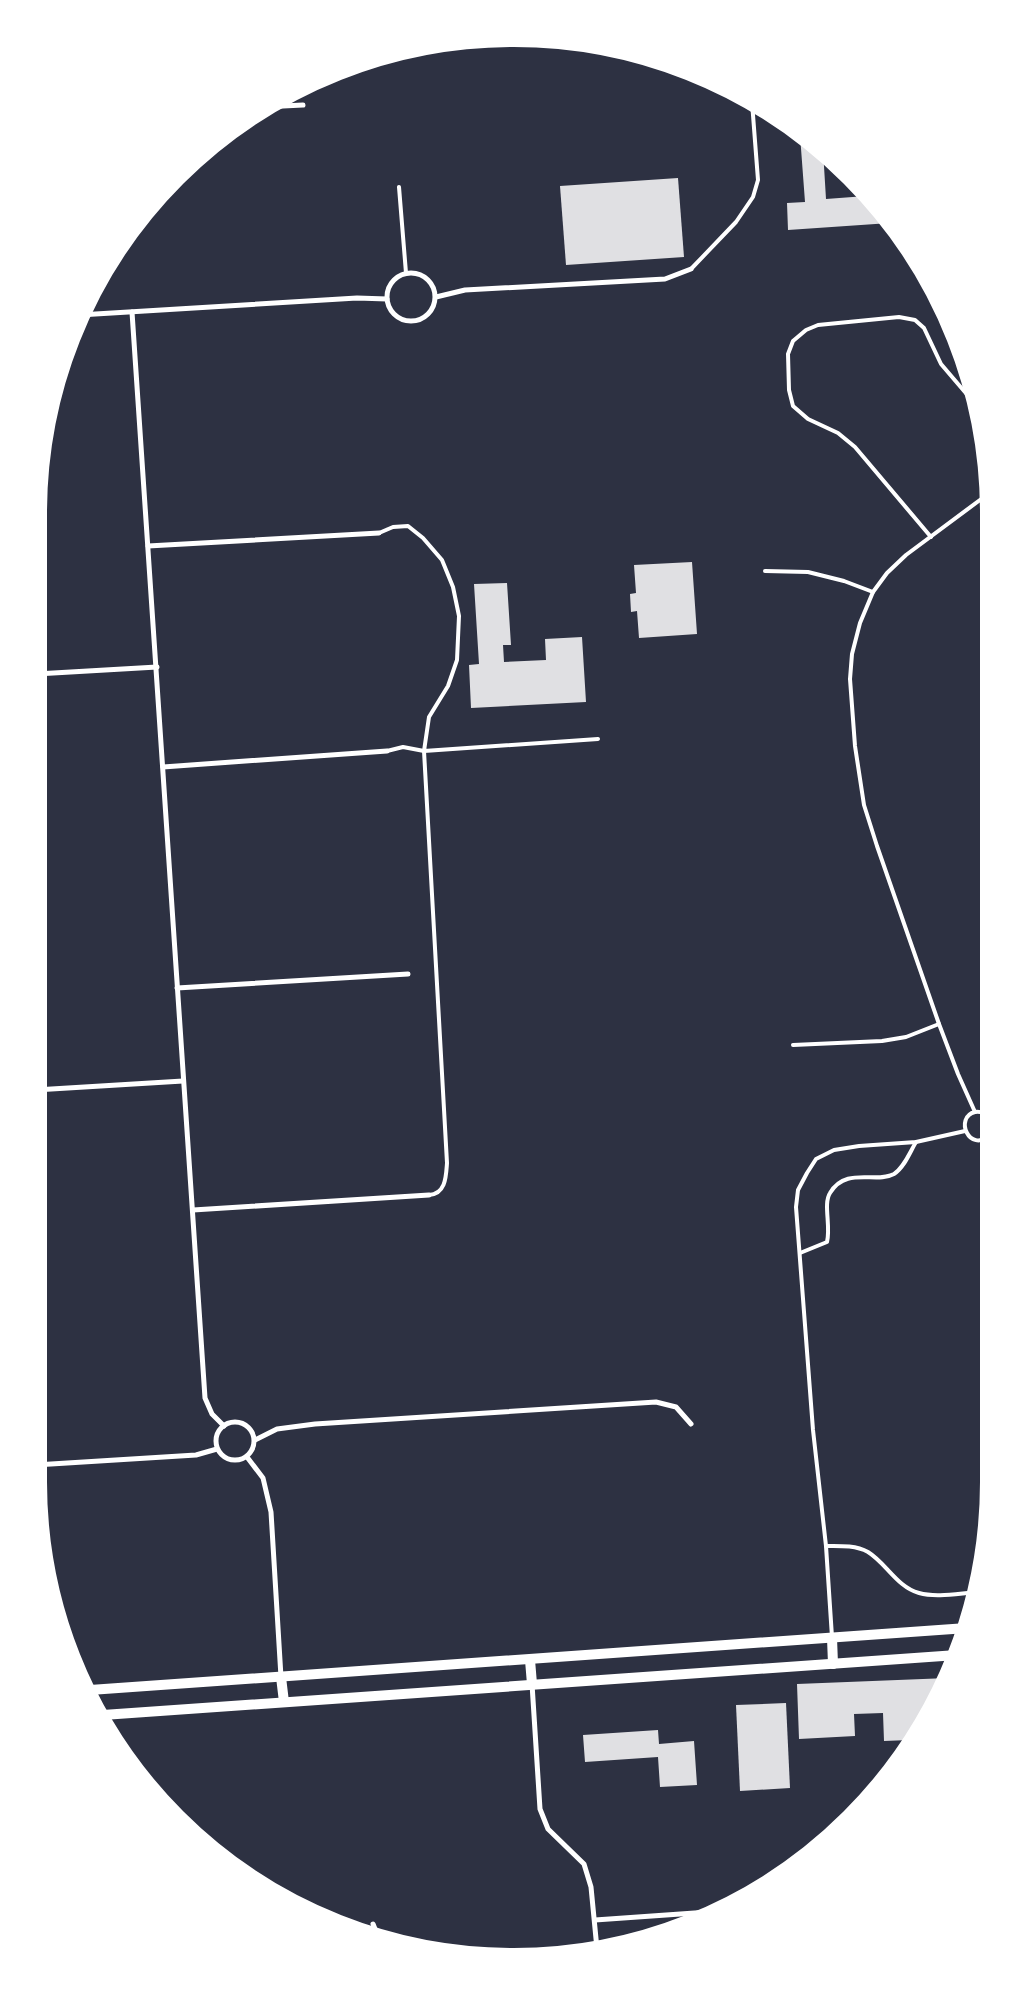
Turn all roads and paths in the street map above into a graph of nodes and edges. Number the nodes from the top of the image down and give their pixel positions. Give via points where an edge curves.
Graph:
1 (303, 105) dead end
2 (281, 106) edge
3 (753, 110) edge
4 (399, 188) dead end
5 (691, 269) joint
6 (406, 273) junction
7 (436, 297) junction
8 (387, 299) junction
9 (132, 312) junction
10 (88, 314) edge
11 (968, 395) edge
12 (982, 498) edge
13 (379, 533) joint
14 (931, 537) junction
15 (148, 546) junction
16 (765, 571) dead end
17 (874, 592) junction
18 (157, 667) junction
19 (44, 674) edge
20 (598, 739) dead end
21 (387, 751) joint
22 (424, 751) junction
23 (163, 766) junction
24 (408, 974) dead end
25 (178, 988) junction
26 (939, 1024) junction
27 (793, 1045) dead end
28 (183, 1081) junction
29 (44, 1089) edge
30 (975, 1112) junction
31 (983, 1113) edge
32 (965, 1131) junction
33 (983, 1139) edge
34 (916, 1142) junction
35 (430, 1195) joint
36 (193, 1210) junction
37 (800, 1253) junction
38 (691, 1424) dead end
39 (224, 1426) junction
40 (255, 1440) junction
41 (218, 1449) junction
42 (247, 1456) junction
43 (44, 1463) edge
44 (826, 1546) junction
45 (969, 1592) edge
46 (959, 1629) edge
47 (832, 1638) junction
48 (949, 1656) edge
49 (530, 1660) junction
50 (833, 1664) junction
51 (281, 1677) junction
52 (532, 1684) junction
53 (92, 1690) edge
54 (284, 1702) junction
55 (106, 1715) edge
56 (698, 1913) edge
57 (595, 1920) junction
58 (373, 1924) dead end
59 (375, 1930) edge
60 (597, 1943) edge

1 - 2 street
3 - 5 lane via 758,180 753,197 736,222
4 - 6 lane
5 - 7 street via 665,279 465,290
6 - 7 street via 413,272 429,279
6 - 8 street via 394,279
7 - 8 street via 430,313 410,321 394,314
8 - 9 street via 357,298
9 - 10 street
9 - 15 street
11 - 14 lane via 941,364 924,328 915,320 899,318 818,325 793,341 788,354 789,390 794,406 808,419 838,433 855,447
12 - 14 lane
13 - 15 street
13 - 22 lane via 392,527 408,526 417,531 442,560 457,602 457,660 448,686 430,717
14 - 17 lane via 887,573
15 - 18 street
16 - 17 lane via 808,572
17 - 26 lane via 860,623 850,679 864,805
18 - 19 street
18 - 23 street
20 - 22 lane
21 - 22 lane via 403,747
21 - 23 street
22 - 35 lane via 447,1163 442,1188 435,1195
23 - 25 street
24 - 25 street
25 - 28 street
26 - 27 lane via 906,1037 882,1041
26 - 30 lane
28 - 29 street
28 - 36 street
30 - 31 lane
30 - 32 lane via 965,1121
32 - 33 lane via 971,1138
32 - 34 lane
34 - 37 lane via 899,1170 892,1175 850,1178 839,1183 826,1202 830,1232 827,1242
34 - 37 lane via 834,1150 816,1159 798,1190 796,1207
35 - 36 street
36 - 39 street via 205,1398 212,1414
37 - 44 lane via 813,1430
38 - 40 street via 676,1407 656,1402 315,1424 277,1429
39 - 40 street via 241,1423 251,1430
39 - 41 street via 217,1436
40 - 42 street
41 - 42 street via 226,1459 235,1461
41 - 43 street via 196,1455
42 - 51 street via 264,1478 271,1512
44 - 45 lane via 847,1546 867,1552 905,1586 920,1593
44 - 47 lane
46 - 47 main road
47 - 49 main road
47 - 50 main road
48 - 50 main road
49 - 51 main road
49 - 52 main road
50 - 52 main road
51 - 53 main road
51 - 54 main road
52 - 54 main road
52 - 57 street via 540,1809 548,1829 584,1864 591,1886
54 - 55 main road
56 - 57 street
57 - 60 street
58 - 59 street

